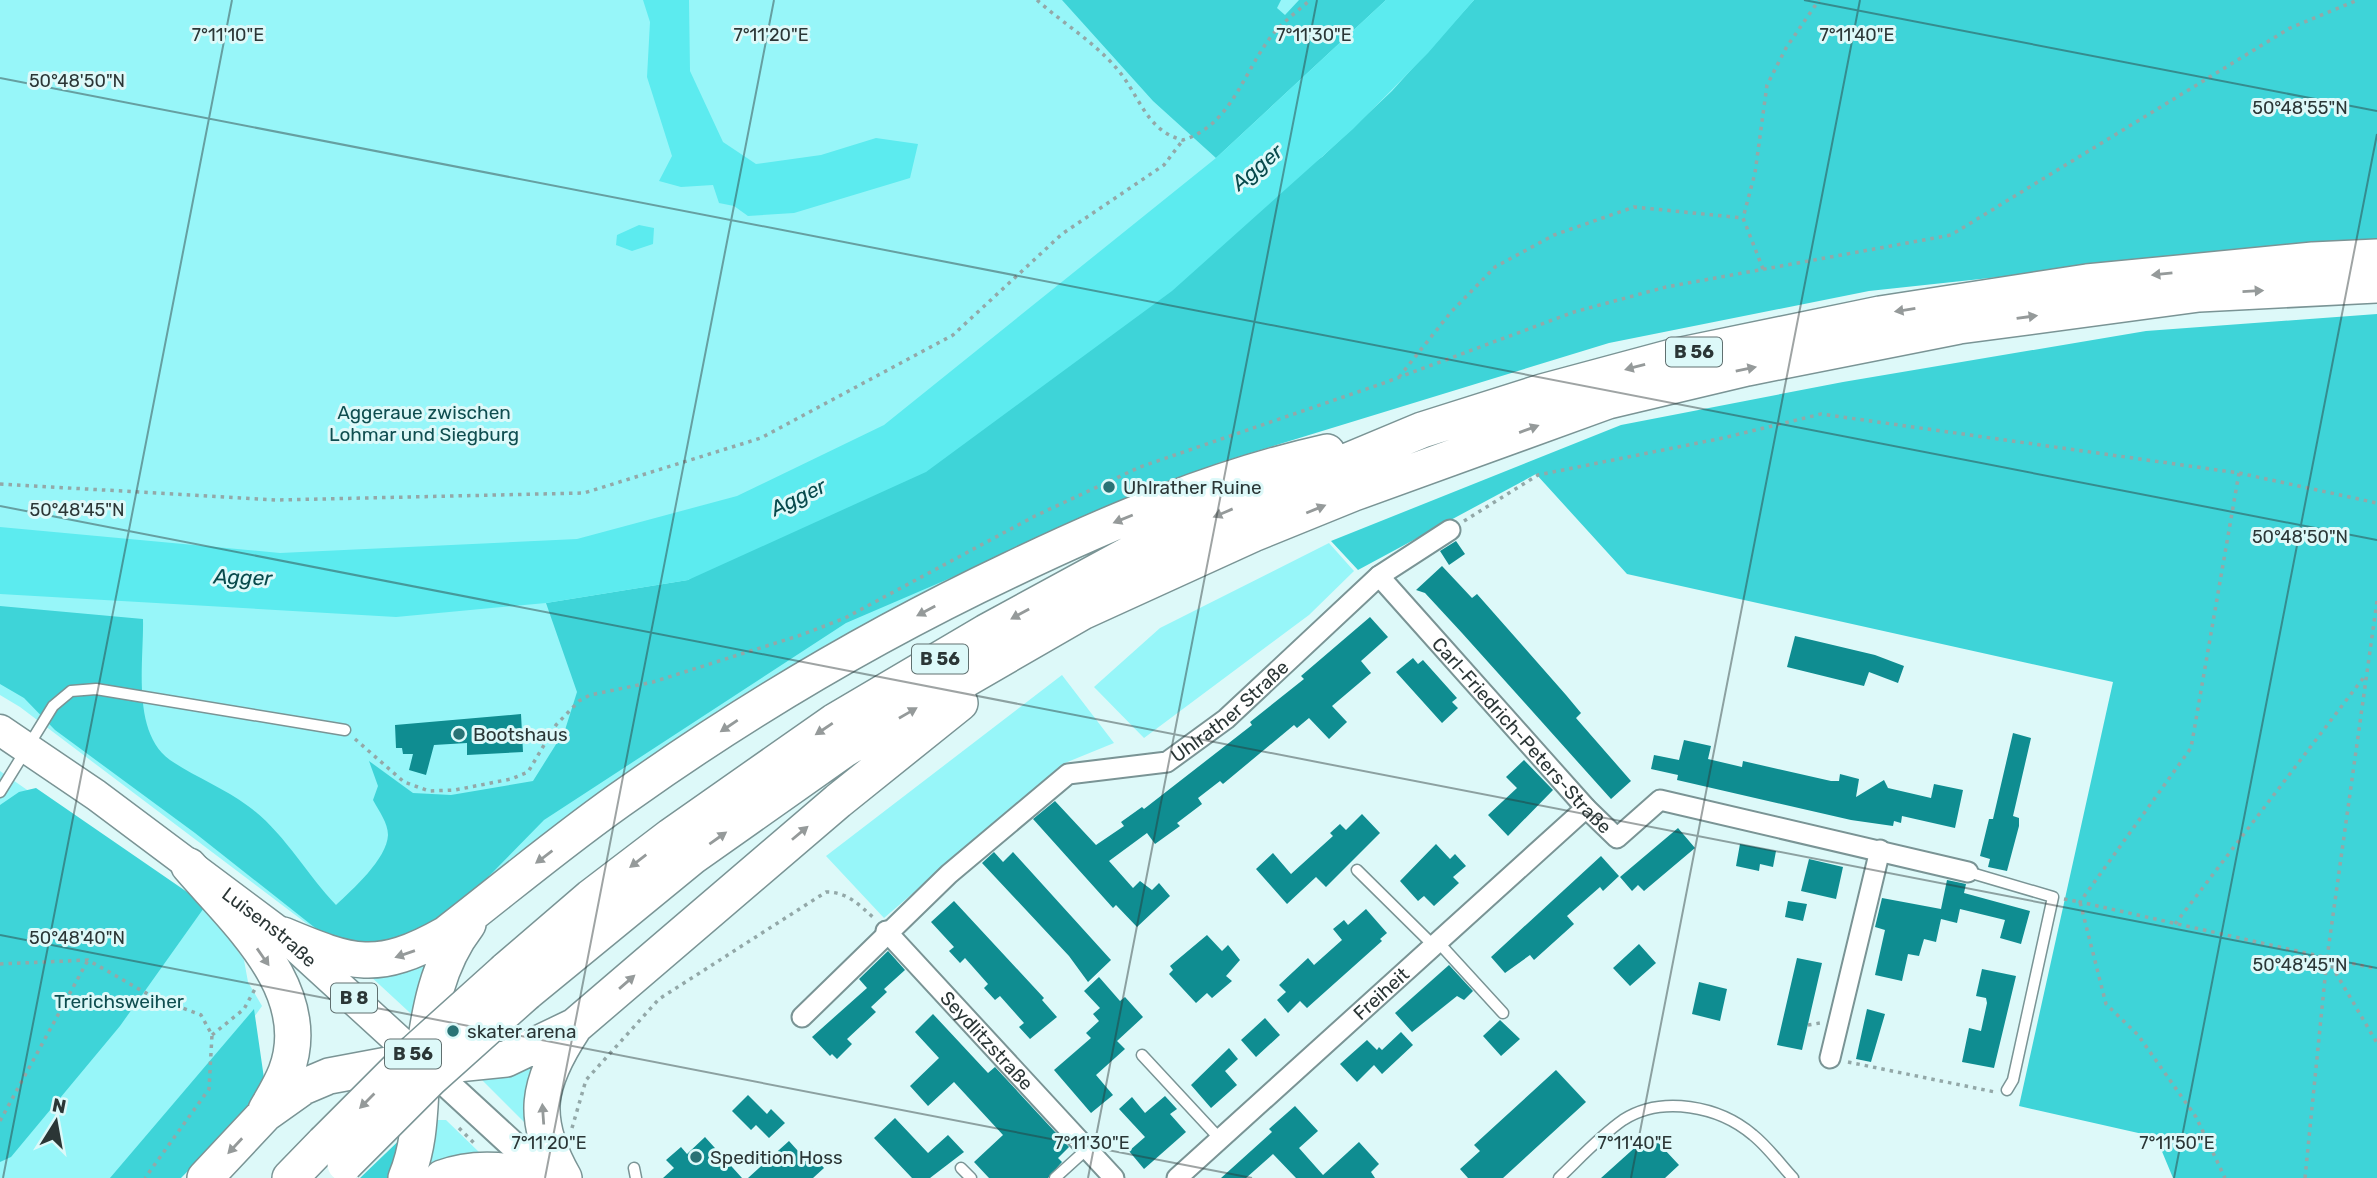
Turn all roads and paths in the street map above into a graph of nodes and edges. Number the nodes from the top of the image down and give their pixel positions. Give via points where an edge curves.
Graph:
1 (1037, 0) edge
2 (1310, 0) edge
3 (1819, 0) edge
4 (2358, 0) edge
5 (1182, 140) junction
6 (1744, 218) junction
7 (2377, 257) edge
8 (2377, 285) edge
9 (1399, 377) dead end
10 (1422, 430) junction
11 (2239, 474) junction
12 (0, 484) edge
13 (2377, 503) edge
14 (1450, 530) joint
15 (1253, 534) junction
16 (1378, 576) junction
17 (2377, 601) edge
18 (2365, 676) junction
19 (0, 730) edge
20 (345, 730) dead end
21 (28, 747) junction
22 (0, 792) edge
23 (1586, 808) junction
24 (1880, 850) junction
25 (189, 866) junction
26 (1357, 870) dead end
27 (1968, 872) joint
28 (2080, 902) junction
29 (484, 905) junction
30 (2175, 923) junction
31 (881, 926) junction
32 (282, 935) junction
33 (1436, 944) junction
34 (2327, 958) junction
35 (88, 960) junction
36 (0, 964) edge
37 (2377, 969) edge
38 (259, 981) dead end
39 (516, 982) junction
40 (1503, 1013) dead end
41 (802, 1017) dead end
42 (575, 1026) junction
43 (212, 1035) junction
44 (2377, 1043) edge
45 (1142, 1055) dead end
46 (1830, 1058) joint
47 (423, 1063) junction
48 (2007, 1090) joint
49 (265, 1114) junction
50 (0, 1121) edge
51 (1220, 1139) junction
52 (1087, 1149) junction
53 (334, 1162) edge
54 (961, 1168) dead end
55 (551, 1172) edge
56 (146, 1176) edge
57 (139, 1178) edge
58 (205, 1178) edge
59 (290, 1178) edge
60 (406, 1178) edge
61 (442, 1178) edge
62 (971, 1178) edge
63 (1055, 1178) edge
64 (1114, 1178) edge
65 (1177, 1178) edge
66 (1559, 1178) edge
67 (1793, 1178) edge
68 (2225, 1178) edge
69 (2305, 1178) edge

1 - 5 path via 1082,33 1109,61 1152,123
2 - 5 path via 1275,32 1244,84 1211,125
3 - 6 path via 1767,85
4 - 6 path via 2290,28 1951,235 1763,269
5 - 12 path via 1164,165 1062,234 953,335 761,438 584,493 277,500
6 - 9 path via 1634,207 1555,235 1495,267 1451,312
7 -> 10 highway, B 56 via 2087,282 1880,314 1672,357
15 -> 8 highway, B 56 via 1608,401 1676,383 1972,324 2199,294
10 -> 29 highway via 1264,466 1177,497 1075,538 927,610 744,716 629,792
10 -> 39 highway, B 56 via 1146,545 858,707 758,772 591,897
11 - 13 path
11 - 14 path via 1821,414 1538,475
11 - 28 path via 2190,748
14 - 16 street, Uhlrather Straße
39 -> 15 highway, B 56 via 845,749 1082,612
42 -> 15 highway via 829,808 960,703 1193,575
16 - 23 street, Carl-Friedrich-Peters-Straße
16 - 31 street, Uhlrather Straße via 1226,719 1167,761 1068,774
17 - 18 path
18 - 30 path
18 - 34 path
19 - 21 main road, Luisenstraße / B 8
20 - 21 lane via 96,689 72,691 53,706
21 - 22 lane
21 - 25 main road, Luisenstraße / B 8
23 - 24 street, Carl-Friedrich-Peters-Straße via 1618,838 1660,800
23 - 33 street, Freiheit
24 - 27 street, Carl-Friedrich-Peters-Straße
24 - 46 street
25 - 32 main road, Luisenstraße / B 8
25 -> 49 highway via 263,956 290,1008 293,1032 287,1070
26 - 33 lane
27 - 48 lane, Carl-Friedrich-Peters-Straße via 2053,897 2013,1080
28 - 30 path
28 - 68 path via 2106,1004 2138,1035 2196,1117
29 -> 32 highway via 428,944 387,960 365,962 333,956
29 - 47 highway via 444,960
30 - 34 path
31 - 41 street, Uhlrather Straße via 849,973
31 - 52 street, Seydlitzstraße
31 - 55 path via 851,897 826,892 659,999 586,1080 566,1148
32 - 47 main road, Luisenstraße / B 8
33 - 40 lane
33 - 51 street, Freiheit
34 - 37 path
34 - 44 path
34 - 69 path
35 - 36 path
35 - 43 path via 153,997 201,1015
35 - 50 path
38 - 43 path via 244,1009
39 - 53 highway, B 56, bridge via 431,1078
42 - 47 highway via 506,1059
55 -> 42 highway via 542,1121 545,1078
43 - 56 path via 209,1089
45 - 51 lane
46 - 48 path via 1997,1093
47 - 49 highway via 329,1076 294,1092
47 - 55 main road, Luisenstraße
47 - 60 highway via 420,1129
49 -> 58 highway
51 - 65 street, Freiheit
52 - 63 lane
52 - 64 street, Seydlitzstraße
53 - 59 highway, B 56
54 - 62 lane
55 - 61 highway via 477,1170
56 - 57 path
66 - 67 lane via 1621,1121 1656,1107 1679,1106 1703,1109 1738,1124

